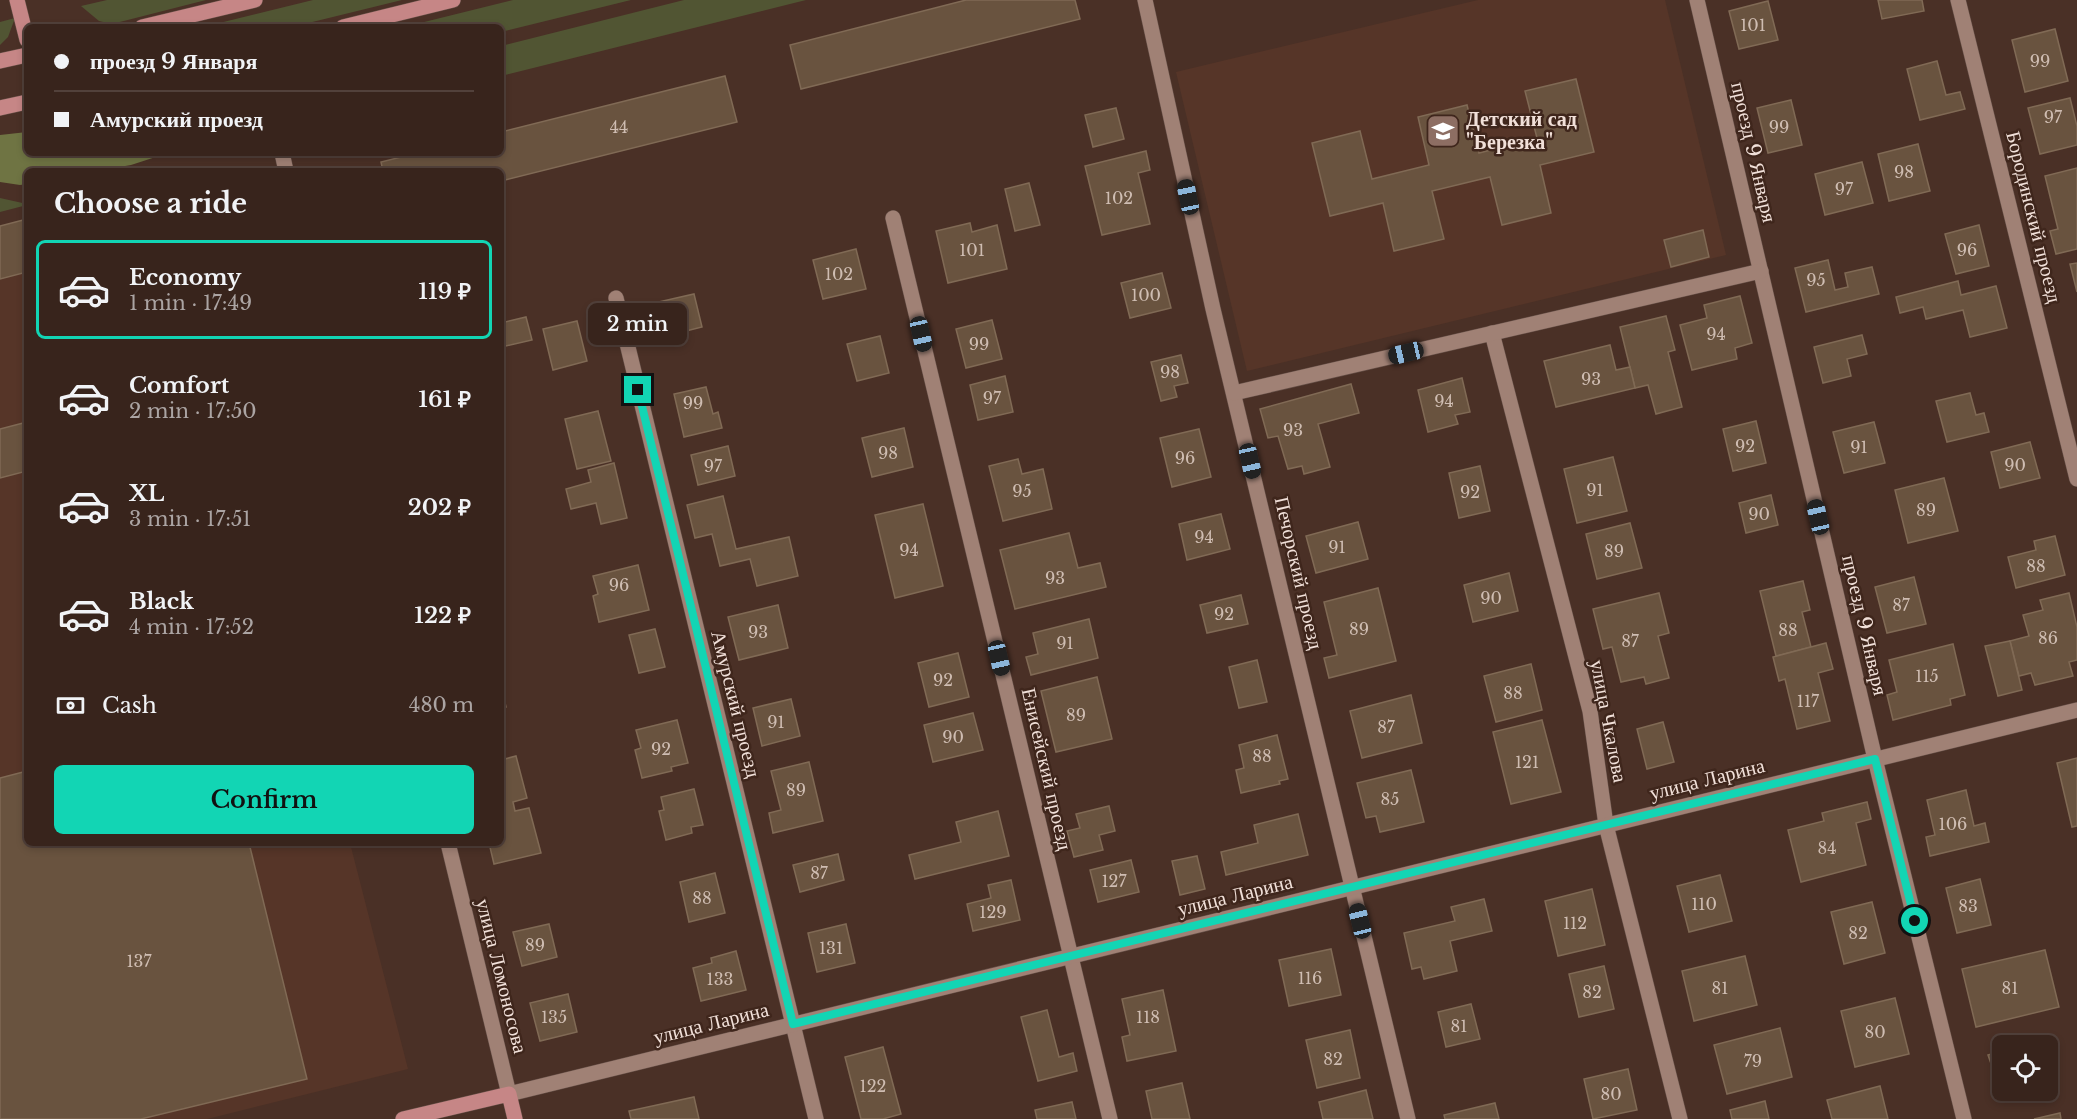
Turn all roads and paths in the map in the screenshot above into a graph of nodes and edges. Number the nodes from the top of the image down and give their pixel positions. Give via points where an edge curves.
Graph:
1 (17, 0) edge
2 (255, 0) edge
3 (453, 0) edge
4 (1145, 0) edge
5 (1697, 0) edge
6 (1958, 0) edge
7 (155, 24) edge
8 (355, 24) edge
9 (24, 28) edge
10 (24, 56) edge
11 (0, 61) edge
12 (24, 103) edge
13 (0, 108) edge
14 (893, 218) dead end
15 (1761, 271) junction
16 (616, 298) dead end
17 (1492, 333) junction
18 (1234, 393) junction
19 (2077, 479) edge
20 (2077, 710) edge
21 (1875, 759) junction
22 (1606, 825) junction
23 (449, 846) edge
24 (1352, 888) junction
25 (1070, 957) junction
26 (793, 1024) junction
27 (509, 1094) junction
28 (403, 1119) edge
29 (514, 1119) edge
30 (816, 1119) edge
31 (1110, 1119) edge
32 (1408, 1119) edge
33 (1680, 1119) edge
34 (1964, 1119) edge

1 - 9 main road
2 - 7 main road
3 - 8 main road
4 - 18 street, Печорский проезд
5 - 15 street, проезд 9 Января
6 - 19 street, Бородинский проезд
10 - 11 main road
12 - 13 main road
14 - 25 street, Енисейский проезд
15 - 17 street
15 - 21 street, проезд 9 Января
16 - 26 street, Амурский проезд
17 - 18 street
17 - 22 street, улица Чкалова via 1590,711
18 - 24 street, Печорский проезд
20 - 21 street, улица Ларина
21 - 22 street, улица Ларина
21 - 34 street, проезд 9 Января
22 - 24 street, улица Ларина
22 - 33 street, улица Чкалова
23 - 27 street, улица Ломоносова
24 - 25 street, улица Ларина
24 - 32 street, Печорский проезд
25 - 26 street, улица Ларина
25 - 31 street, Енисейский проезд
26 - 27 street, улица Ларина
26 - 30 street, Амурский проезд
27 - 28 main road, улица Ларина
27 - 29 main road, улица Ломоносова

